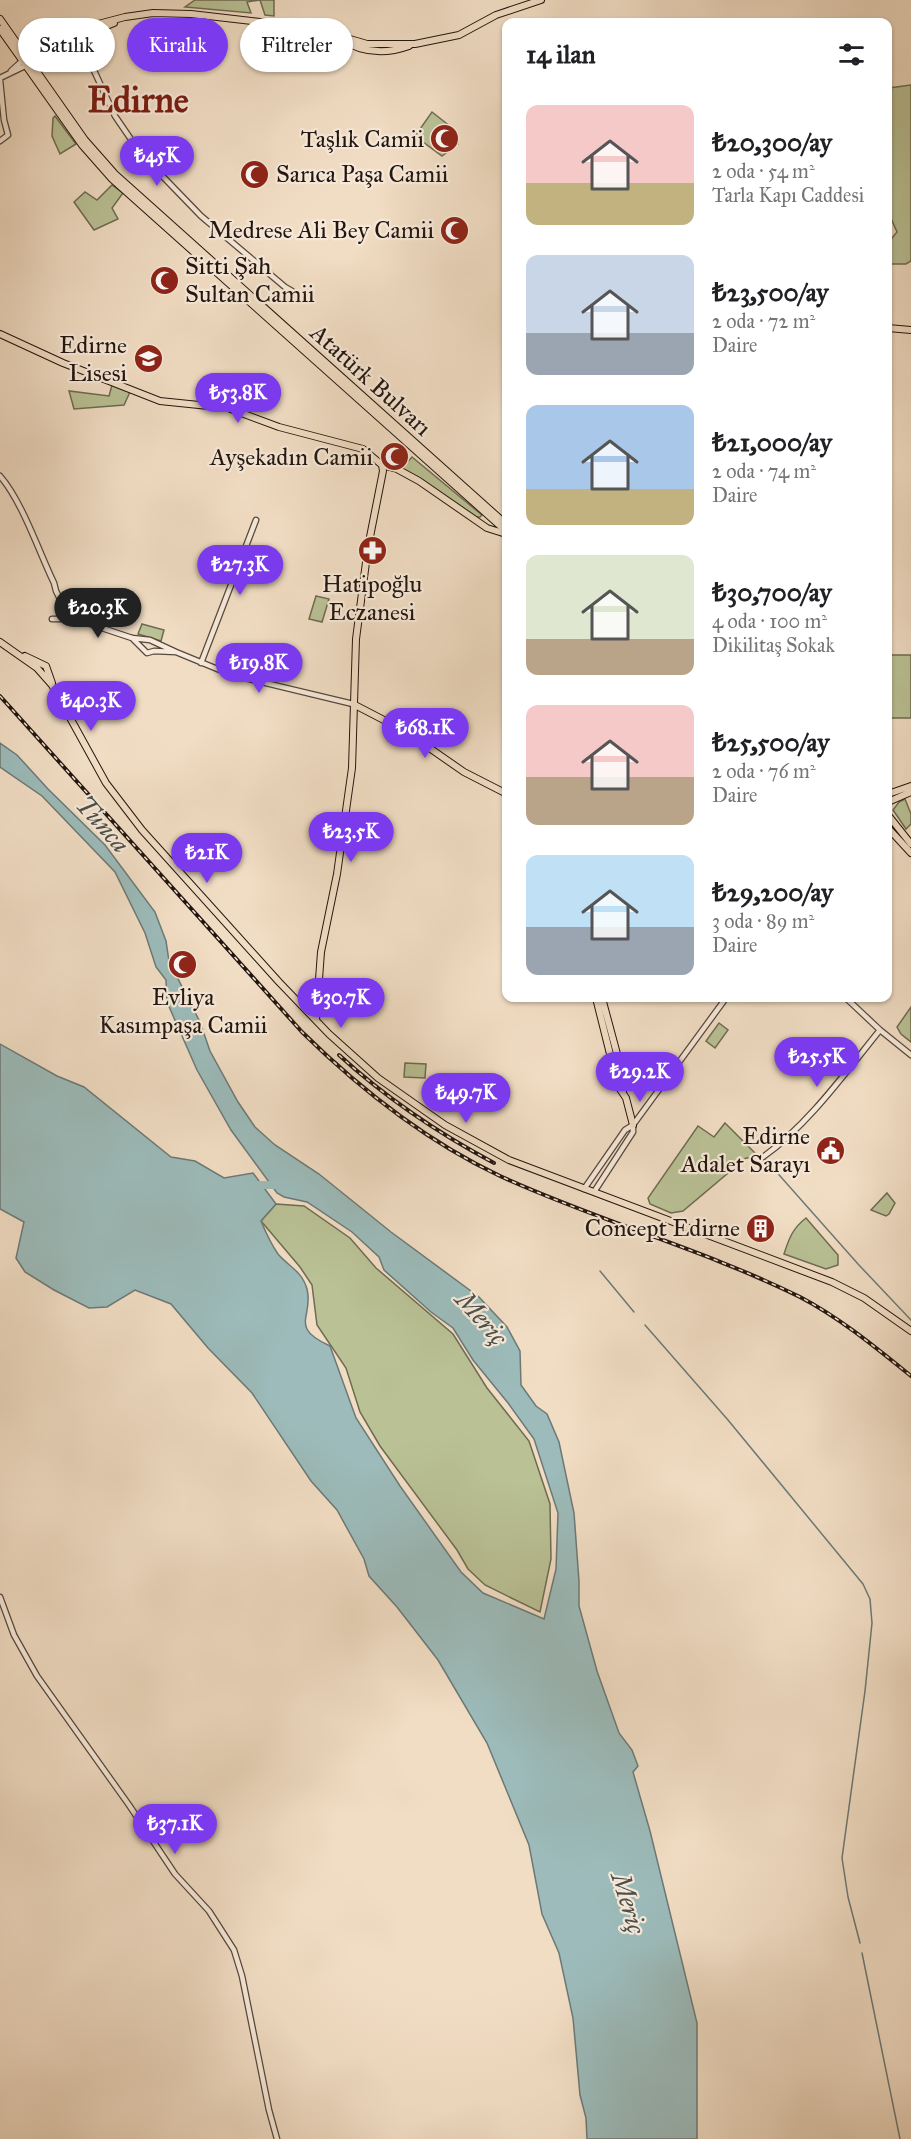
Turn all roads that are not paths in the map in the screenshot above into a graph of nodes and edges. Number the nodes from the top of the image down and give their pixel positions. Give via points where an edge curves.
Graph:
1 (541, 0) edge
2 (0, 18) edge
3 (115, 20) edge
4 (0, 29) edge
5 (18, 47) edge
6 (18, 51) edge
7 (18, 68) edge
8 (18, 69) edge
9 (34, 72) edge
10 (34, 72) edge
11 (94, 72) edge
12 (9, 73) junction
13 (0, 79) edge
14 (0, 105) edge
15 (3, 112) junction
16 (0, 141) edge
17 (292, 291) dead end
18 (892, 328) edge
19 (911, 330) edge
20 (0, 334) edge
21 (382, 465) junction
22 (0, 477) edge
23 (256, 520) dead end
24 (502, 521) edge
25 (502, 529) edge
26 (502, 532) edge
27 (70, 619) junction
28 (52, 620) dead end
29 (132, 638) junction
30 (148, 639) junction
31 (154, 641) junction
32 (0, 642) edge
33 (142, 649) junction
34 (154, 651) junction
35 (176, 652) junction
36 (201, 663) junction
37 (353, 704) junction
38 (911, 786) edge
39 (502, 791) edge
40 (911, 792) edge
41 (892, 793) edge
42 (892, 800) edge
43 (892, 820) edge
44 (892, 832) edge
45 (911, 844) edge
46 (911, 853) edge
47 (597, 1002) edge
48 (603, 1002) edge
49 (723, 1002) edge
50 (850, 1002) edge
51 (316, 1020) junction
52 (880, 1030) junction
53 (911, 1055) edge
54 (622, 1093) junction
55 (633, 1125) junction
56 (763, 1157) dead end
57 (584, 1189) junction
58 (594, 1192) junction
59 (911, 1331) edge
60 (0, 1597) edge
61 (277, 2139) edge

1 - 3 main road via 459,34 415,44 367,44 309,28 191,14 159,13
2 - 5 main road, Atatürk Bulvarı
4 - 6 main road, Atatürk Bulvarı
7 - 12 street
8 - 12 street
9 - 24 main road, Atatürk Bulvarı via 90,147 122,182
10 - 25 main road, Atatürk Bulvarı via 82,145 112,179
11 - 17 street via 117,121 141,154 201,216
12 - 13 street
13 - 15 street
14 - 15 street
15 - 16 street via 8,135
18 - 19 main road
20 - 21 main road via 160,401 228,408 279,428 363,449
21 - 26 main road via 419,482 487,528
21 - 37 main road via 356,639
22 - 27 street via 25,519
23 - 36 street
27 - 28 street
27 - 29 street
29 - 30 street
29 - 33 street
30 - 31 street
30 - 33 street
31 - 34 street
31 - 35 street
32 - 51 main road via 41,667 116,798
33 - 34 street via 147,653
34 - 35 street
35 - 36 street
36 - 37 street via 232,675
37 - 39 main road via 405,731 464,772
37 - 51 main road via 352,768 337,874 322,944
38 - 41 main road
40 - 42 main road
43 - 45 main road
44 - 46 main road
47 - 54 main road
48 - 54 main road via 620,1065
49 - 55 street
50 - 52 street
51 - 57 main road via 378,1078 445,1125 509,1160
52 - 53 street
52 - 56 street via 782,1144
54 - 55 main road
55 - 57 street via 625,1130
55 - 58 street via 633,1132
57 - 58 main road
58 - 59 main road via 848,1290
60 - 61 street via 14,1635 37,1676 175,1874 209,1911 234,1950

